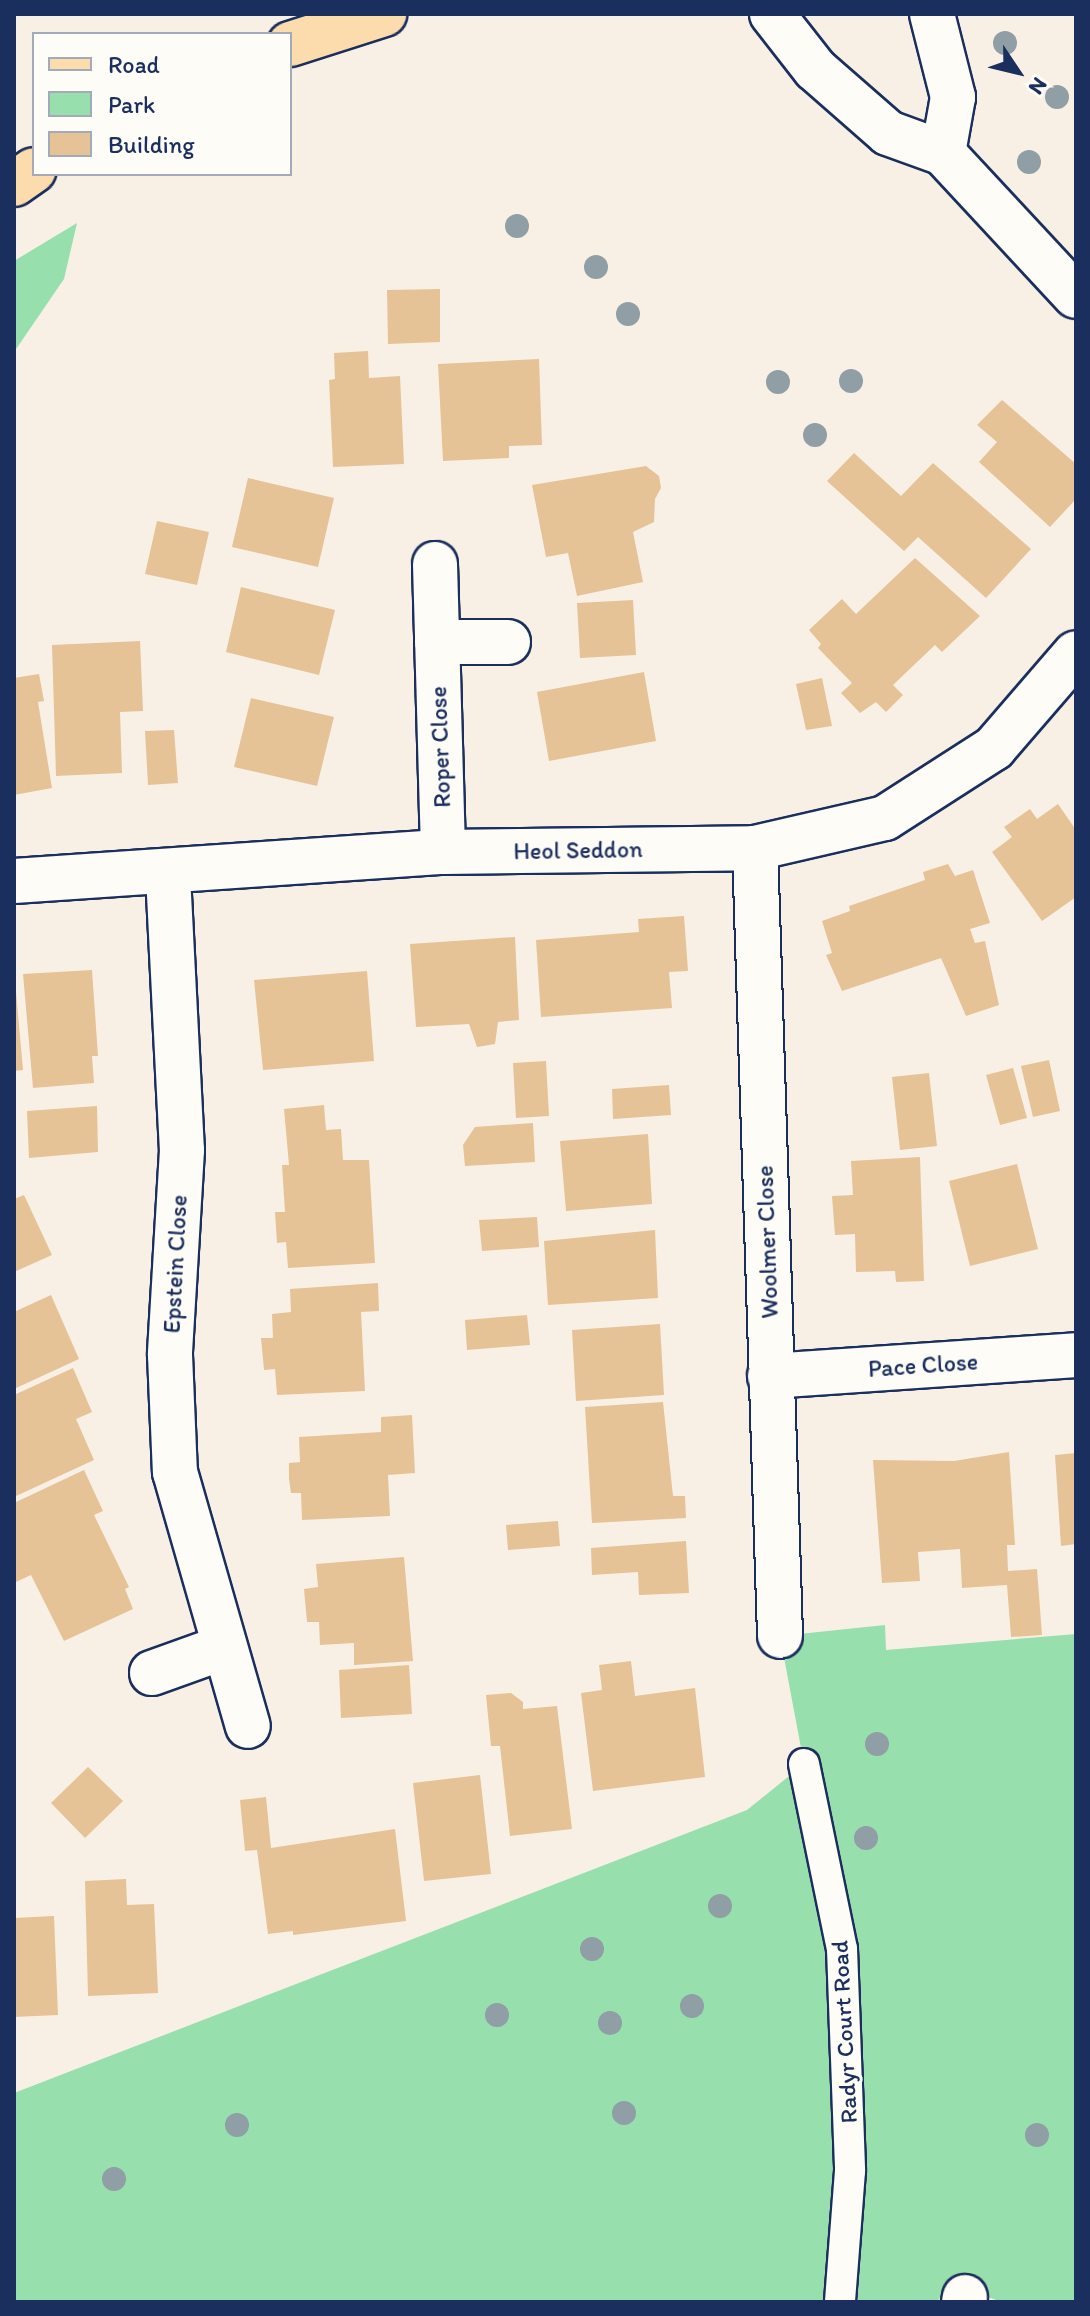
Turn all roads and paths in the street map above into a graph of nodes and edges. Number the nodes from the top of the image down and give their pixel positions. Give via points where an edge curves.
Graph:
1 (297, 14) edge
2 (384, 14) edge
3 (772, 14) edge
4 (932, 14) edge
5 (265, 32) edge
6 (292, 43) edge
7 (943, 153) junction
8 (32, 171) edge
9 (14, 184) edge
10 (1076, 296) edge
11 (435, 564) dead end
12 (437, 642) junction
13 (508, 642) dead end
14 (1076, 653) edge
15 (755, 848) junction
16 (443, 852) junction
17 (168, 875) junction
18 (14, 881) edge
19 (1076, 1355) edge
20 (770, 1376) junction
21 (780, 1636) dead end
22 (222, 1648) junction
23 (152, 1673) dead end
24 (248, 1726) dead end
25 (804, 1764) dead end
26 (840, 2302) edge

1 - 5 main road
2 - 6 main road
3 - 7 street via 815,69 888,133
4 - 7 street via 953,97
7 - 10 street
8 - 9 main road
11 - 12 street, Roper Close
12 - 13 street
12 - 16 street, Roper Close
14 - 15 street, Heol Seddon via 994,748 885,818
15 - 16 street, Heol Seddon
15 - 20 street, Woolmer Close
16 - 17 street, Heol Seddon
17 - 18 street, Heol Seddon
17 - 22 street, Epstein Close via 182,1150 170,1355 175,1472
19 - 20 street, Pace Close
20 - 21 street, Woolmer Close
22 - 23 street
22 - 24 street, Epstein Close
25 - 26 lane, Radyr Court Road via 843,1963 850,2171

